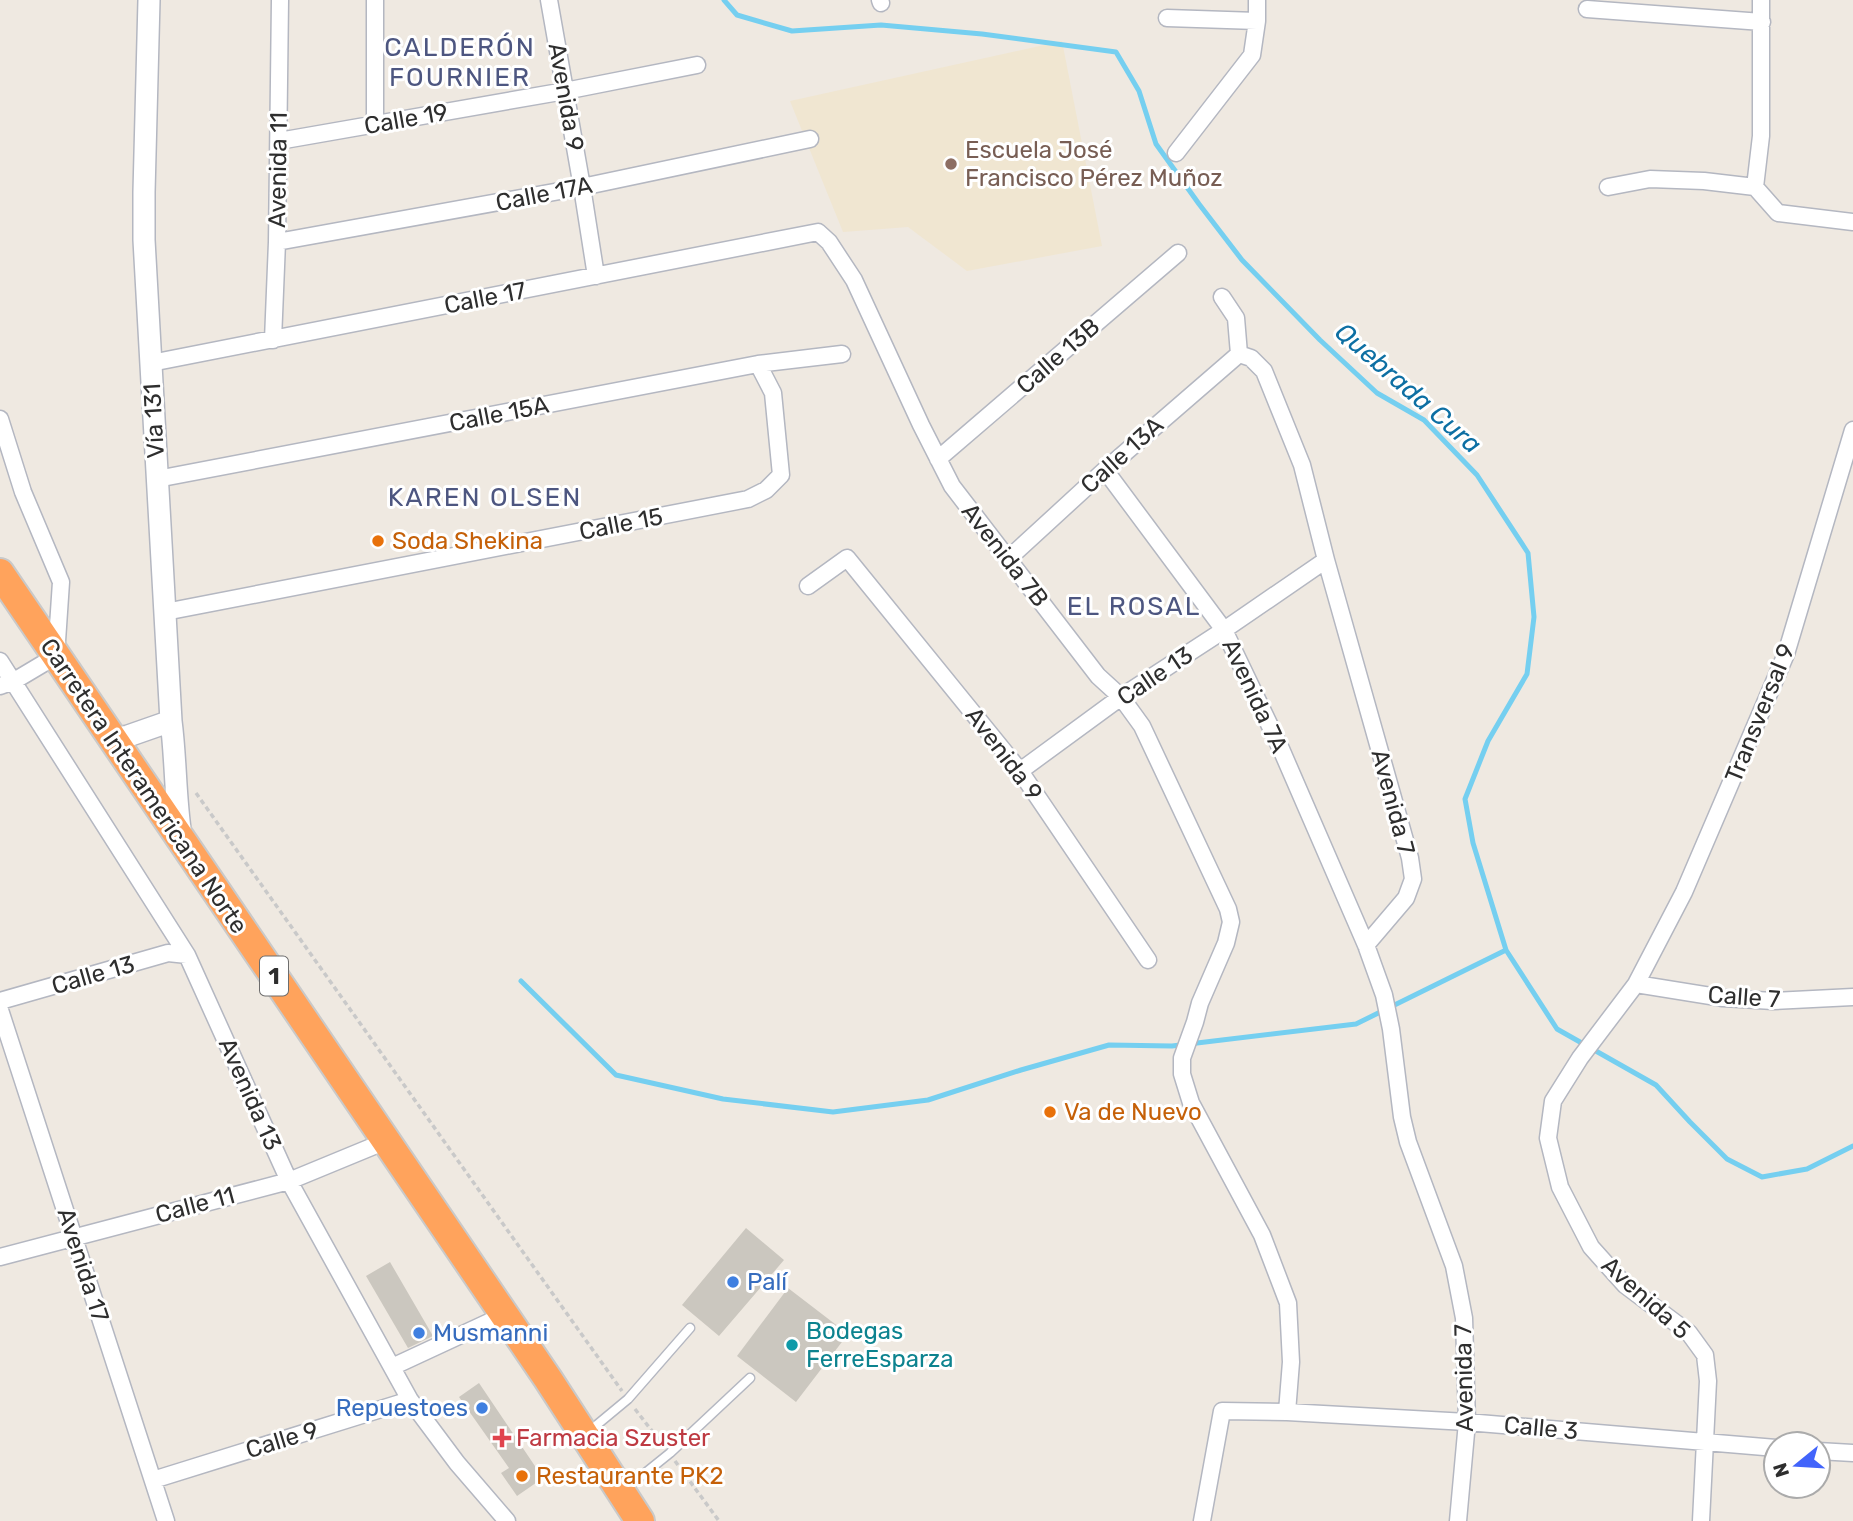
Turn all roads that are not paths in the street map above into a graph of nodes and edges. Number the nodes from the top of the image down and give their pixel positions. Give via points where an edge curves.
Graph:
1 (149, 0) edge
2 (280, 0) edge
3 (378, 0) edge
4 (548, 0) edge
5 (1257, 0) edge
6 (1761, 0) edge
7 (1587, 9) dead end
8 (1167, 18) dead end
9 (1257, 21) junction
10 (1762, 22) junction
11 (697, 65) dead end
12 (565, 91) junction
13 (375, 124) junction
14 (810, 139) dead end
15 (279, 141) junction
16 (1176, 153) dead end
17 (582, 187) junction
18 (1608, 187) dead end
19 (1755, 187) junction
20 (1853, 222) edge
21 (818, 232) joint
22 (277, 242) junction
23 (1178, 253) dead end
24 (596, 276) junction
25 (1222, 297) dead end
26 (273, 340) junction
27 (842, 354) dead end
28 (1239, 354) junction
29 (151, 363) junction
30 (758, 364) junction
31 (0, 419) edge
32 (1853, 430) edge
33 (938, 459) junction
34 (1105, 470) junction
35 (157, 479) junction
36 (1008, 559) junction
37 (1326, 560) junction
38 (0, 573) edge
39 (808, 586) dead end
40 (165, 612) junction
41 (1224, 630) junction
42 (56, 656) junction
43 (0, 661) edge
44 (7, 684) edge
45 (1121, 697) junction
46 (172, 721) junction
47 (121, 737) junction
48 (1020, 771) junction
49 (182, 841) junction
50 (1366, 945) junction
51 (187, 955) junction
52 (1147, 960) dead end
53 (1636, 984) junction
54 (1853, 997) edge
55 (0, 1001) edge
56 (0, 1010) edge
57 (386, 1141) junction
58 (289, 1181) junction
59 (74, 1237) junction
60 (0, 1257) edge
61 (504, 1315) junction
62 (691, 1328) dead end
63 (392, 1367) junction
64 (750, 1378) dead end
65 (559, 1397) junction
66 (410, 1400) junction
67 (1287, 1412) junction
68 (1467, 1422) junction
69 (584, 1435) junction
70 (1706, 1443) junction
71 (1762, 1447) edge
72 (1832, 1452) edge
73 (1853, 1453) edge
74 (153, 1480) junction
75 (621, 1492) junction
76 (166, 1521) edge
77 (508, 1521) edge
78 (625, 1521) edge
79 (640, 1521) edge
80 (1202, 1521) edge
81 (1458, 1521) edge
82 (1701, 1521) edge

1 - 29 main road, Vía 131 via 144,240
2 - 15 street, Avenida 11
3 - 13 street
4 - 12 street, Avenida 9
5 - 9 street
6 - 10 street
7 - 10 street
8 - 9 street
9 - 16 street via 1252,55
10 - 19 street via 1761,136
11 - 12 street, Calle 19
12 - 13 street, Calle 19
12 - 17 street, Avenida 9
13 - 15 street, Calle 19
14 - 17 street, Calle 17A
15 - 22 street, Avenida 11
17 - 22 street, Calle 17A
17 - 24 street, Avenida 9
18 - 19 street via 1650,178
19 - 20 street via 1777,213
21 - 24 street, Calle 17
21 - 33 street, Avenida 7B via 854,280
22 - 26 street, Avenida 11
23 - 33 street, Calle 13B
24 - 26 street, Calle 17
25 - 28 street via 1236,318
26 - 29 street, Calle 17
27 - 30 street, Calle 15A
28 - 34 street, Calle 13A
28 - 37 street, Avenida 7 via 1264,371 1301,465
29 - 35 main road, Vía 131
30 - 35 street, Calle 15A
30 - 40 street, Calle 15 via 773,393 781,475 748,499
31 - 42 street via 23,492 61,582
32 - 53 street, Transversal 9 via 1786,654 1684,892
33 - 36 street, Avenida 7B via 952,486
34 - 36 street, Calle 13A
34 - 41 street, Avenida 7A
35 - 40 main road, Vía 131
36 - 45 street, Avenida 7B via 1098,676
37 - 41 street, Calle 13
37 - 50 street, Avenida 7 via 1413,879 1406,898
38 - 42 highway, Carretera Interamericana Norte / 1
39 - 48 street, Avenida 9 via 848,558
40 - 46 main road, Vía 131
41 - 45 street, Calle 13
41 - 50 street, Avenida 7A
42 - 44 street
42 - 47 highway, Carretera Interamericana Norte / 1
43 - 44 street, Avenida 13
44 - 51 street, Avenida 13
45 - 48 street, Calle 13
45 - 67 street, Avenida 7B via 1142,726 1228,909 1231,922 1226,943 1200,1003 1182,1058 1182,1074 1191,1103 1262,1235 1288,1303 1291,1362
46 - 47 main road
46 - 49 main road, Vía 131
47 - 49 highway, Carretera Interamericana Norte / 1
48 - 52 street, Avenida 9
49 - 57 highway, Carretera Interamericana Norte / 1
50 - 68 street, Avenida 7 via 1384,995 1408,1142 1454,1266 1464,1318
51 - 55 street, Calle 13 via 168,953
51 - 58 street, Avenida 13
53 - 54 street, Calle 7 via 1773,1001
53 - 70 street, Avenida 5 via 1553,1101 1548,1138 1560,1187 1591,1247 1625,1285 1689,1334 1706,1355
56 - 59 street, Avenida 17
57 - 58 street, Calle 11
57 - 61 highway, Carretera Interamericana Norte / 1
58 - 59 street, Calle 11
58 - 63 street, Avenida 13
59 - 60 street, Calle 11
59 - 74 street, Avenida 17
61 - 63 street
61 - 65 highway, Carretera Interamericana Norte / 1
62 - 69 lane via 628,1399
63 - 66 street, Avenida 13
64 - 75 lane
65 - 69 highway, Carretera Interamericana Norte / 1
65 - 78 highway
66 - 74 street, Calle 9
66 - 77 street, Avenida 13
67 - 68 street, Calle 3
67 - 80 street, Calle 3 via 1222,1411
68 - 70 street, Calle 3
68 - 81 street, Avenida 7
69 - 75 highway, Carretera Interamericana Norte / 1
70 - 71 street, Calle 3
70 - 82 street, Avenida 5
72 - 73 street
74 - 76 street, Avenida 17
75 - 79 highway, Carretera Interamericana Norte / 1

